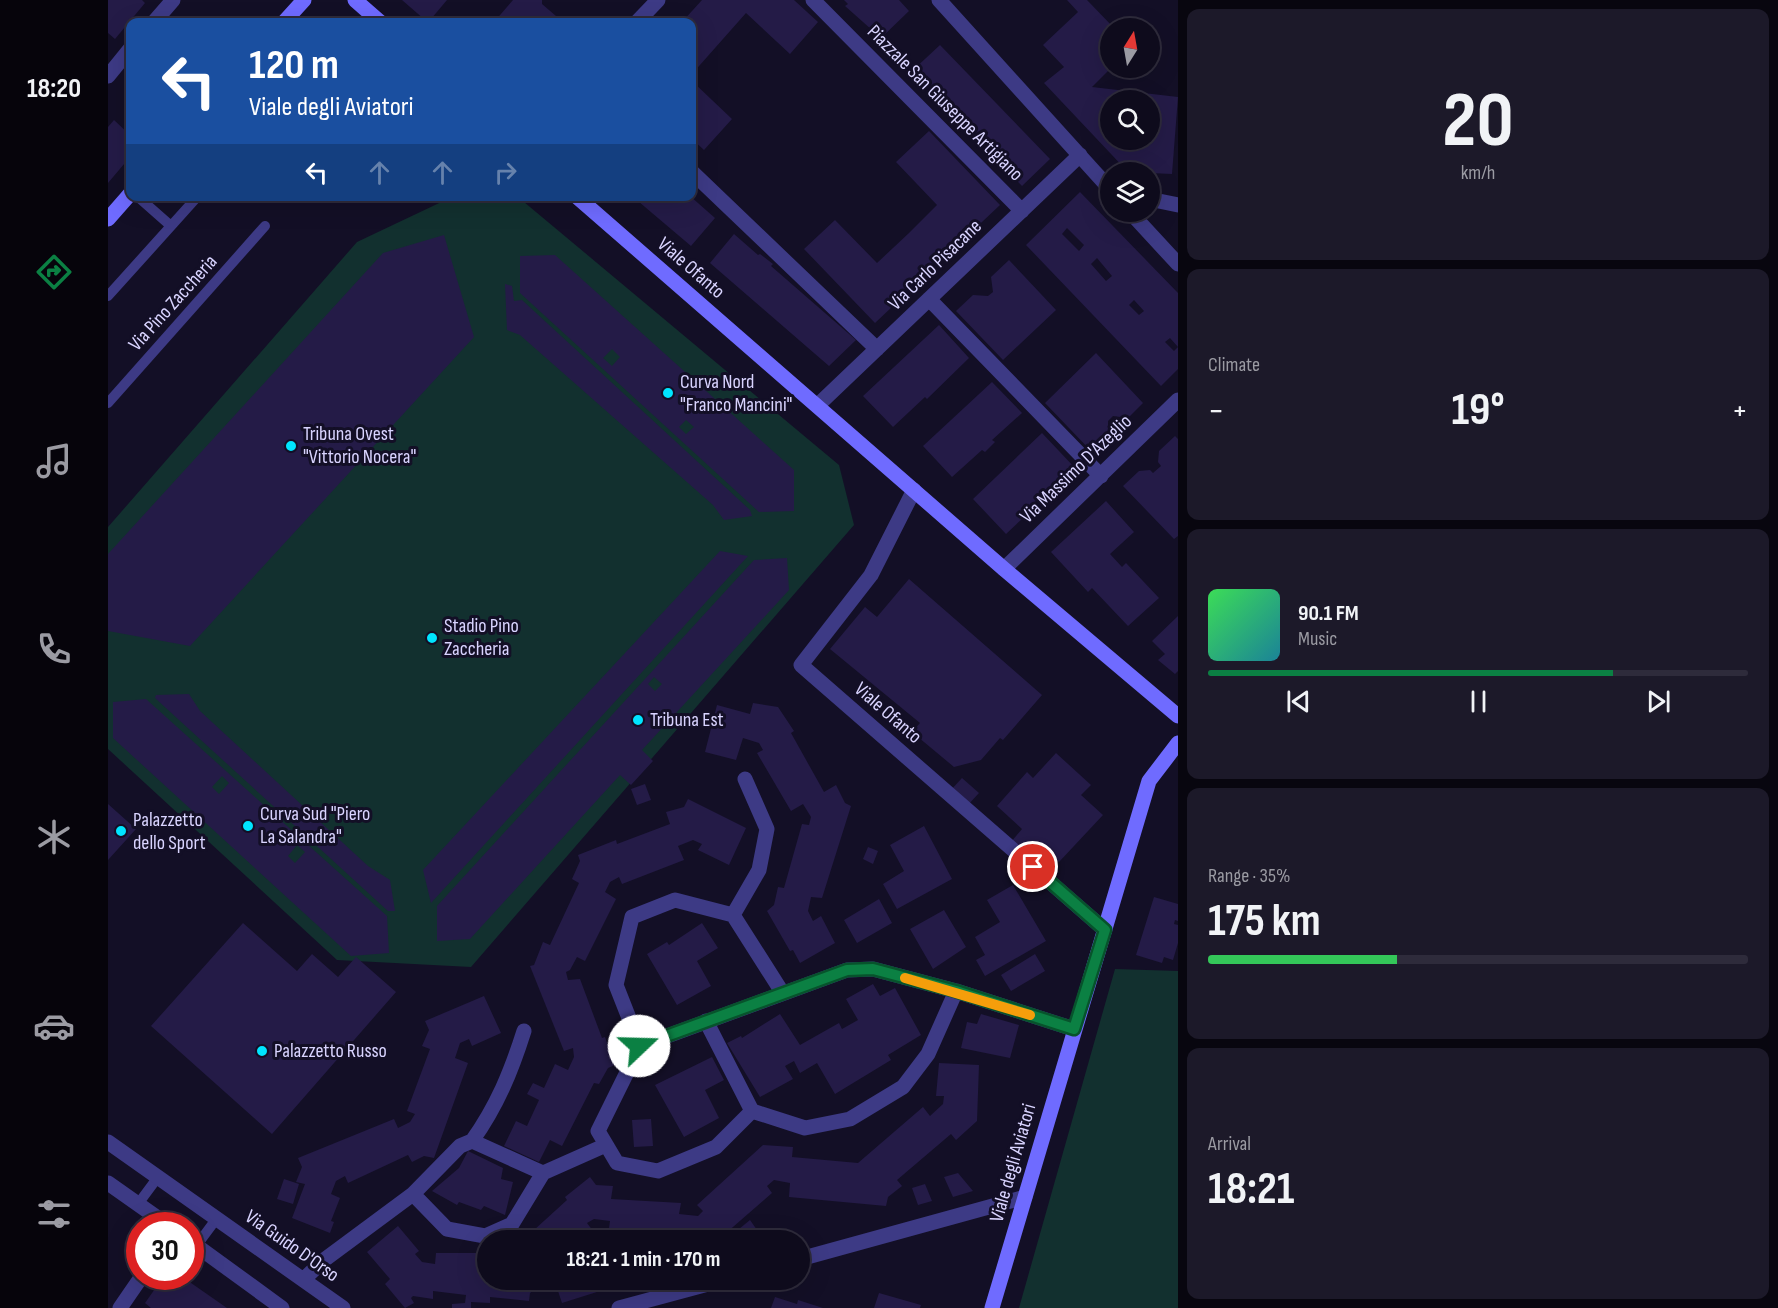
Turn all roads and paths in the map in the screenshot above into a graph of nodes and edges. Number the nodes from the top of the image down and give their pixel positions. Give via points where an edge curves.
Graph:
1 (173, 0) edge
2 (304, 0) edge
3 (355, 0) edge
4 (658, 0) edge
5 (813, 0) edge
6 (939, 0) edge
7 (157, 18) edge
8 (288, 18) edge
9 (375, 18) edge
10 (641, 18) edge
11 (126, 54) edge
12 (108, 76) edge
13 (1080, 155) junction
14 (696, 176) edge
15 (1100, 178) edge
16 (126, 199) edge
17 (142, 201) edge
18 (194, 201) edge
19 (582, 201) edge
20 (1160, 202) edge
21 (1178, 205) edge
22 (1022, 211) junction
23 (108, 219) edge
24 (1139, 222) edge
25 (171, 226) junction
26 (265, 226) dead end
27 (1178, 264) edge
28 (108, 296) edge
29 (929, 299) junction
30 (877, 349) junction
31 (1178, 400) edge
32 (108, 403) edge
33 (818, 405) junction
34 (1101, 476) junction
35 (914, 490) junction
36 (1004, 569) junction
37 (1178, 716) edge
38 (1178, 743) edge
39 (745, 779) dead end
40 (733, 915) junction
41 (1105, 930) junction
42 (956, 991) junction
43 (782, 992) junction
44 (706, 1021) junction
45 (1074, 1029) junction
46 (524, 1031) dead end
47 (639, 1046) junction
48 (752, 1111) junction
49 (472, 1141) junction
50 (108, 1142) edge
51 (606, 1145) junction
52 (543, 1173) junction
53 (158, 1177) junction
54 (108, 1183) edge
55 (413, 1194) junction
56 (1025, 1197) junction
57 (138, 1204) junction
58 (149, 1212) edge
59 (217, 1218) junction
60 (204, 1232) edge
61 (204, 1250) edge
62 (810, 1255) edge
63 (304, 1279) junction
64 (132, 1290) edge
65 (686, 1290) edge
66 (120, 1308) edge
67 (282, 1308) edge
68 (343, 1308) edge
69 (619, 1308) edge
70 (992, 1308) edge

1 - 7 street
2 - 8 main road
3 - 9 main road
4 - 10 street
5 - 22 street, Piazzale San Giuseppe Artigiano
6 - 13 street
11 - 12 street
13 - 15 street
13 - 22 street, Via Carlo Pisacane
14 - 30 street
16 - 23 main road
17 - 25 lane
18 - 25 lane
19 - 33 main road, Viale Ofanto
20 - 21 street
22 - 29 street, Via Carlo Pisacane
24 - 27 street
25 - 28 lane
26 - 32 lane, Via Pino Zaccheria
29 - 30 street, Via Carlo Pisacane
29 - 34 street
30 - 33 street, Via Carlo Pisacane
31 - 34 street, Via Massimo D'Azeglio
33 - 35 main road, Viale Ofanto
34 - 36 street, Via Massimo D'Azeglio
35 - 36 main road, Viale Ofanto
35 - 41 street, Viale Ofanto via 871,575 801,665
36 - 37 main road, Viale Ofanto
38 - 41 main road, Viale degli Aviatori via 1149,781
39 - 40 street via 767,829 759,870
40 - 43 street
40 - 47 street via 675,900 632,917 616,985
41 - 45 main road, Viale degli Aviatori
42 - 43 street via 873,969 847,970
42 - 45 street
42 - 48 street via 928,1054 903,1087 850,1119 806,1128
43 - 44 street
44 - 47 street
44 - 48 street
45 - 56 main road, Viale degli Aviatori
46 - 49 street via 493,1113
47 - 51 street via 598,1131
48 - 51 street via 716,1146 658,1171 617,1163
49 - 52 street
49 - 55 street via 460,1146
50 - 53 street, Via Guido D'Orso
51 - 52 street
52 - 55 street via 512,1224 485,1236 447,1229
53 - 57 lane
53 - 59 street, Via Guido D'Orso
54 - 57 street
55 - 63 street
56 - 62 street
56 - 70 main road, Viale degli Aviatori
57 - 58 street
59 - 60 lane, Via Guido D'Orso
59 - 63 street, Via Guido D'Orso
61 - 67 street, Via Guido D'Orso
63 - 68 street, Via Guido D'Orso
64 - 66 street
65 - 69 street

